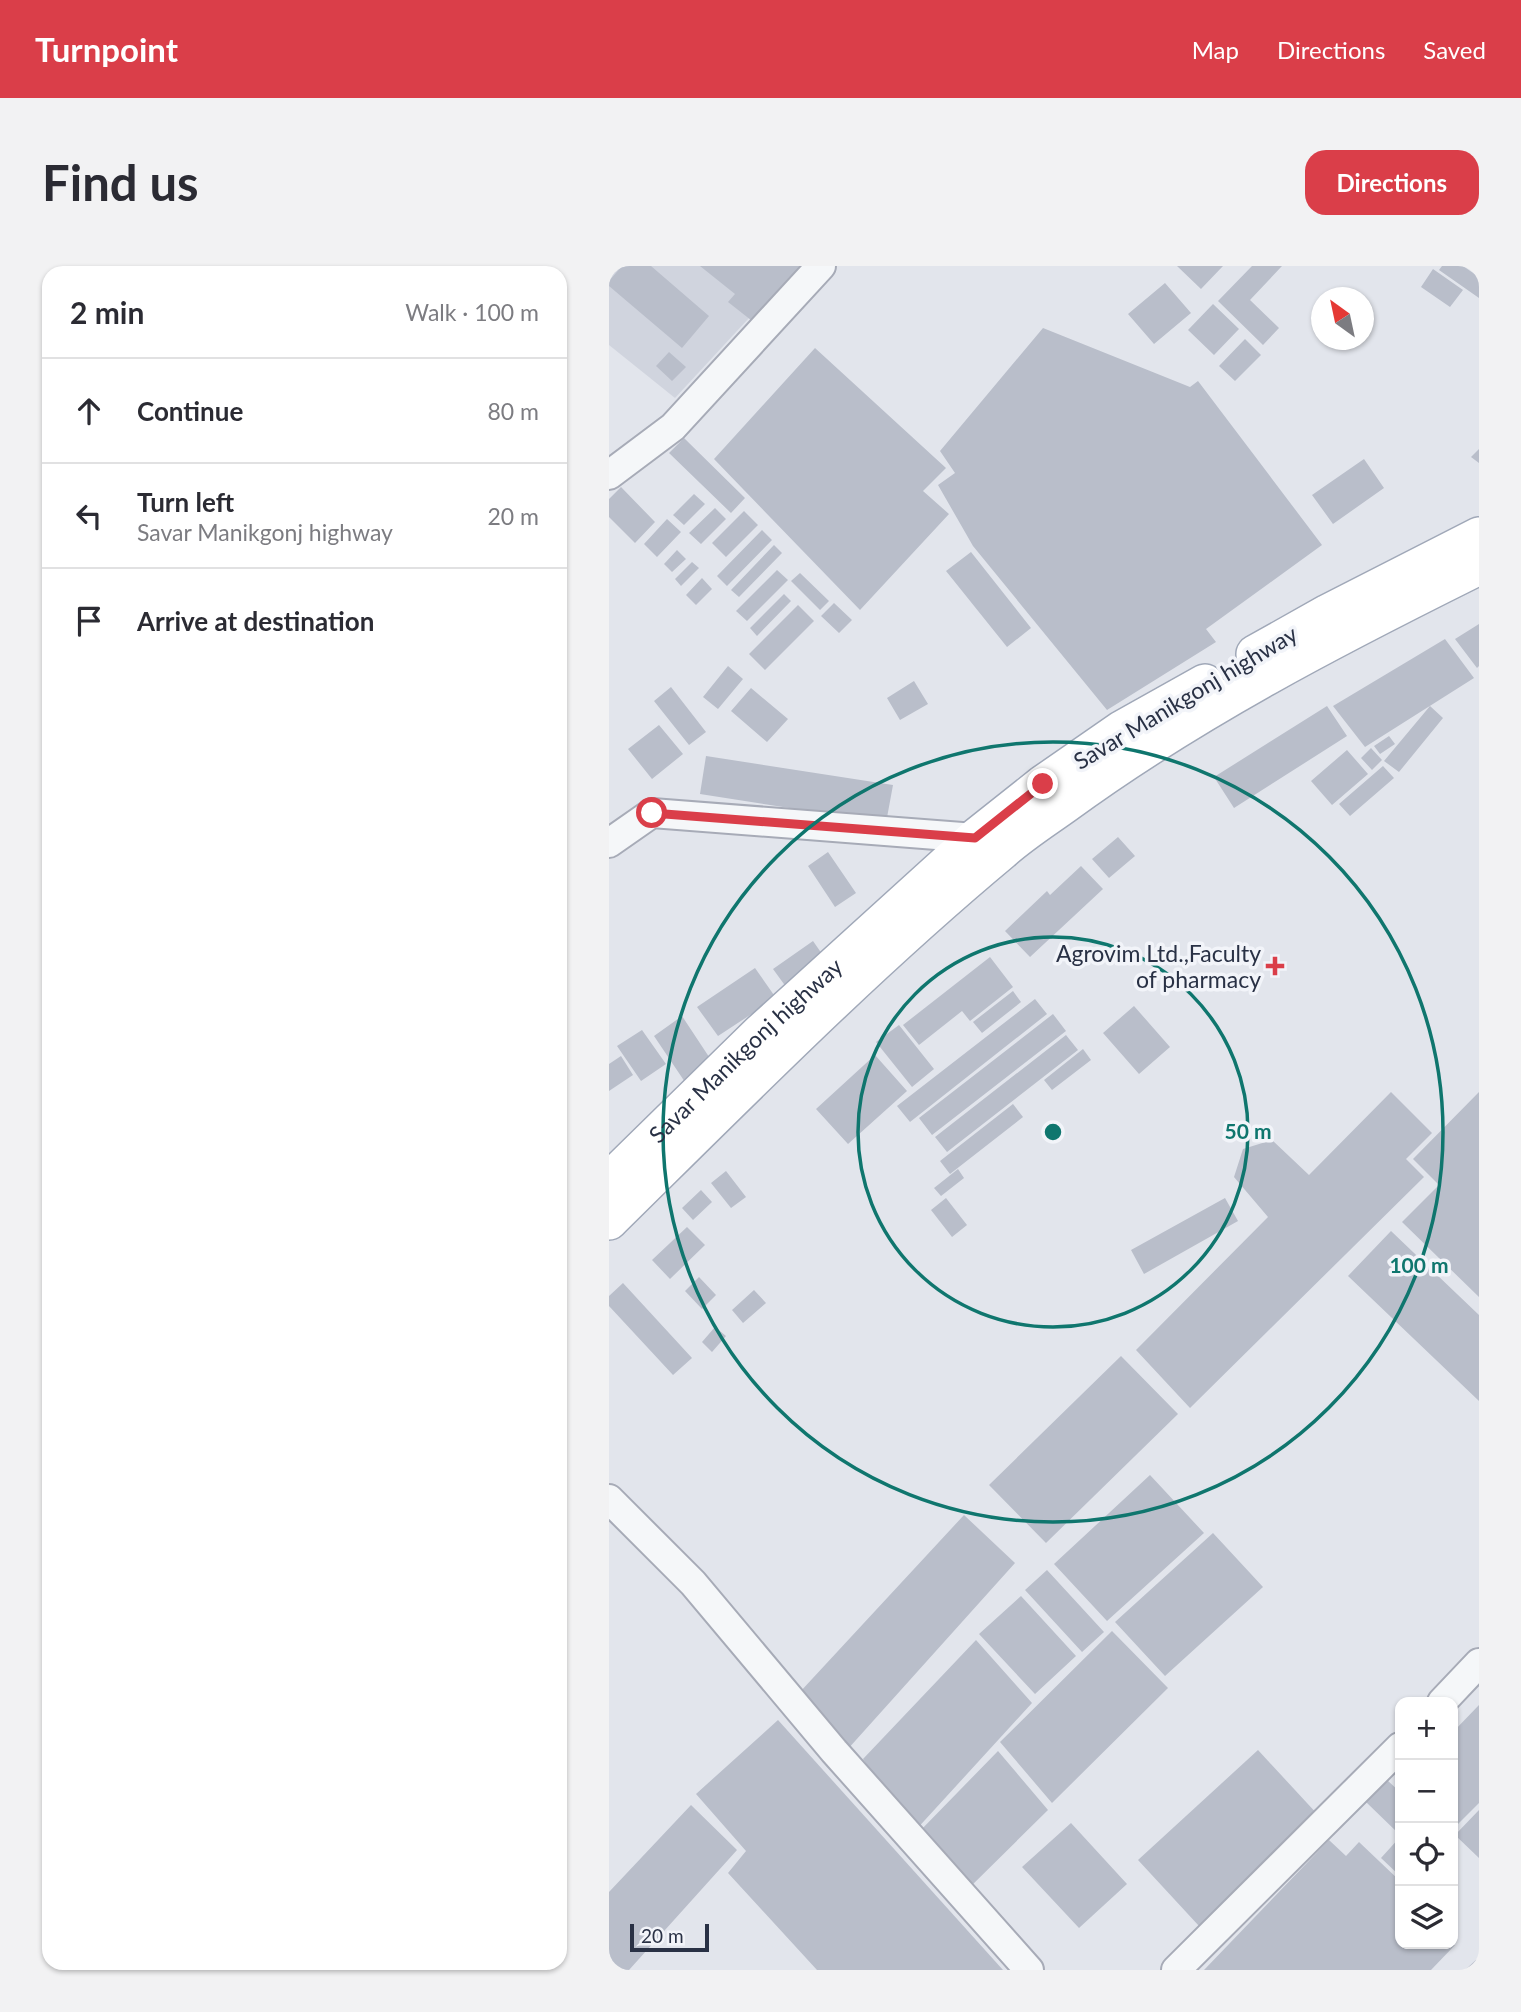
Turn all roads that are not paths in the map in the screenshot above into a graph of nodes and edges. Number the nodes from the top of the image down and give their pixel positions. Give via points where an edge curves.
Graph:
1 (821, 266) edge
2 (609, 475) edge
3 (1479, 536) edge
4 (1479, 566) edge
5 (975, 838) junction
6 (609, 843) edge
7 (609, 1181) edge
8 (609, 1221) edge
9 (609, 1499) edge
10 (1479, 1663) edge
11 (1447, 1697) edge
12 (1395, 1752) edge
13 (1029, 1970) edge
14 (1176, 1970) edge

1 - 2 street via 673,427
3 - 5 main road, Savar Manikgonj highway via 1328,613 1121,730
4 - 8 main road via 1200,714 1003,849 877,962
5 - 6 street via 652,813
5 - 7 main road, Savar Manikgonj highway via 760,1032
9 - 13 street via 693,1583 834,1751
10 - 11 street
12 - 14 street

